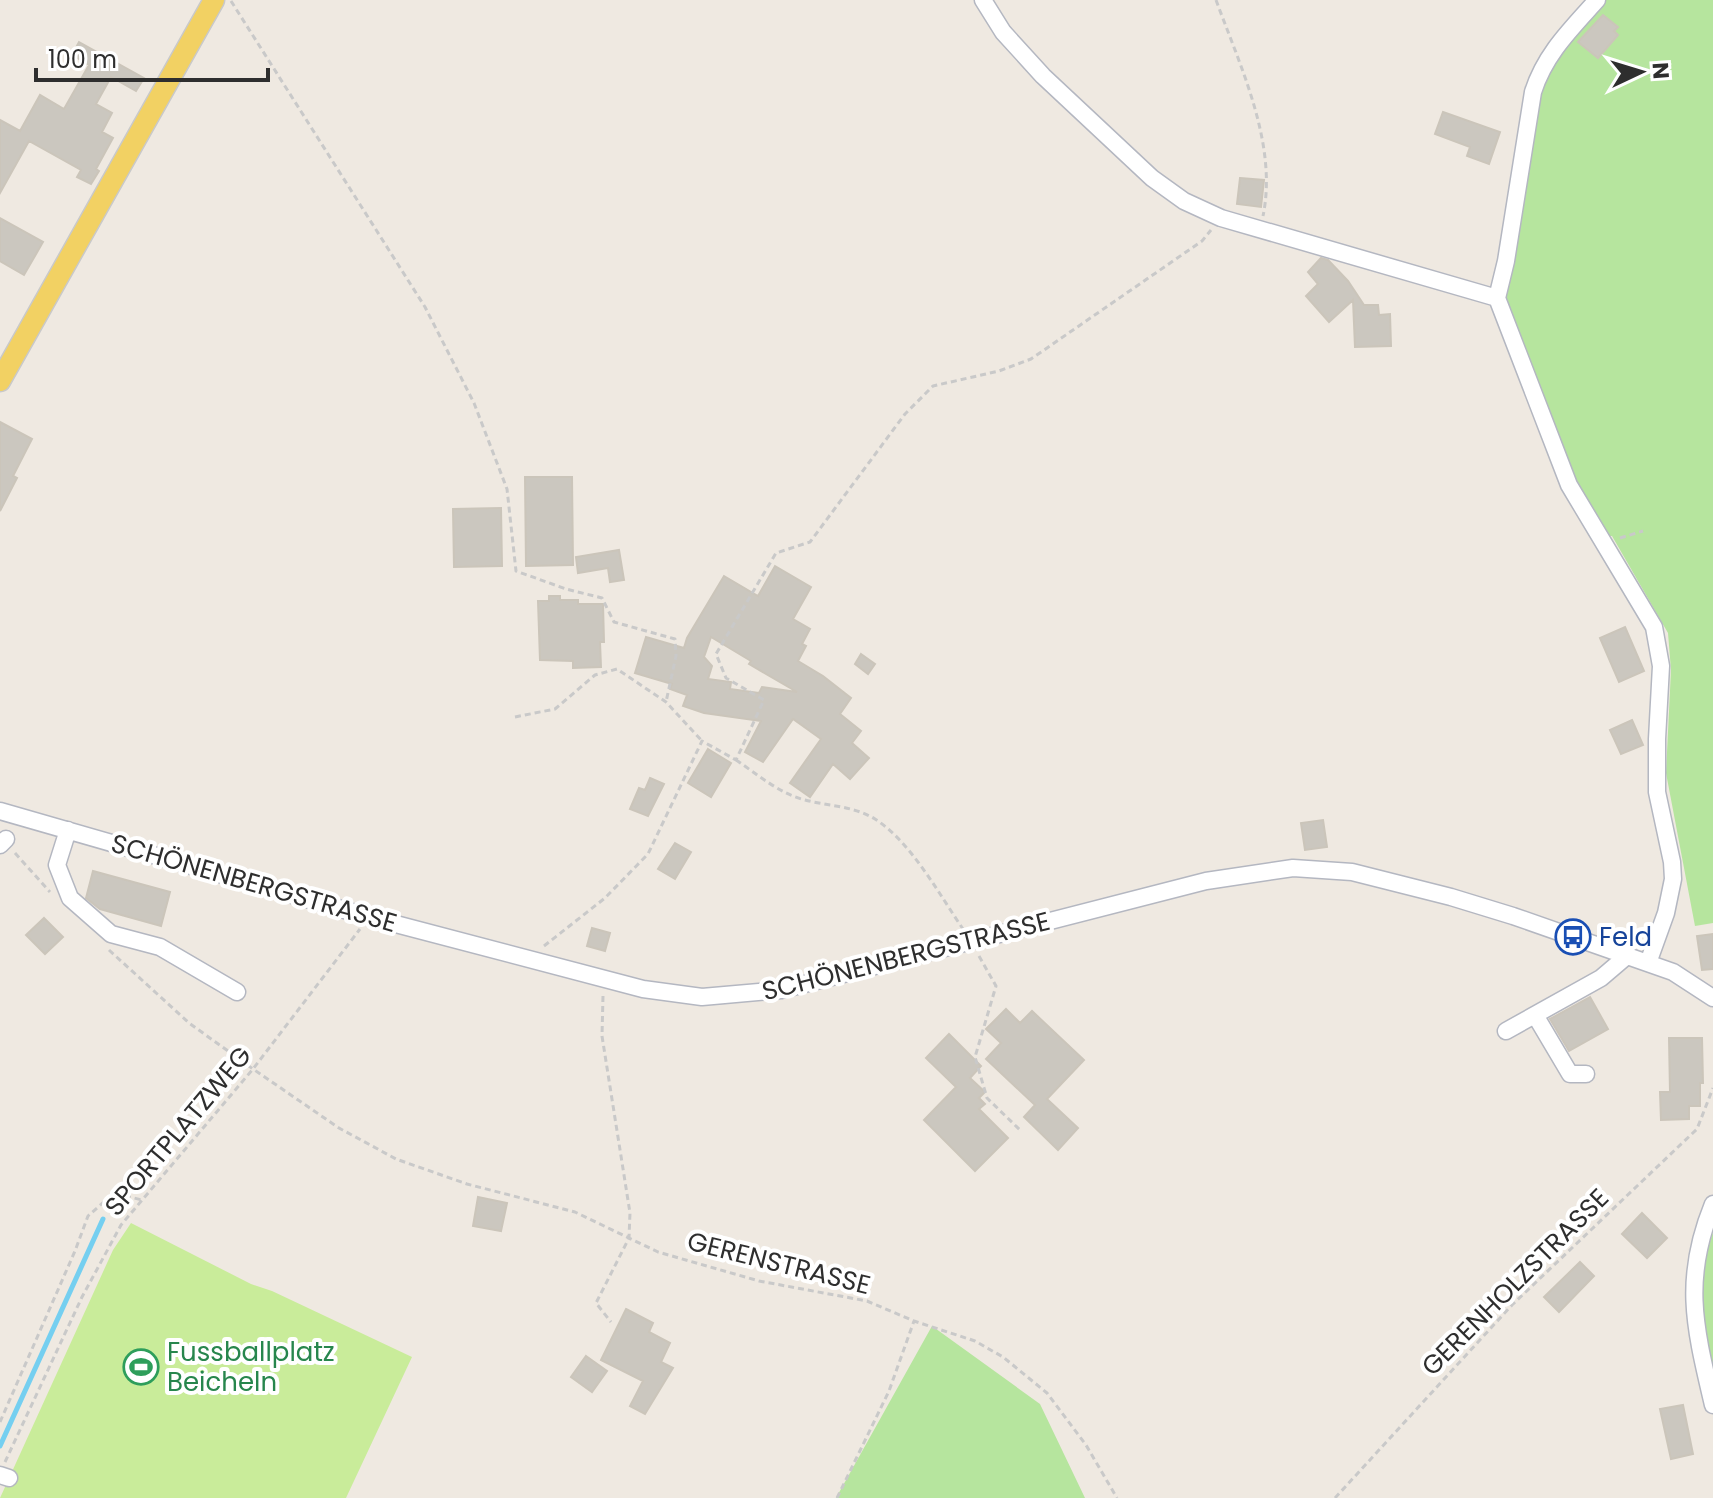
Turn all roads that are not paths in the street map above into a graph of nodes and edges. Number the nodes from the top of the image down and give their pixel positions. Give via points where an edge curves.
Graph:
1 (214, 0) edge
2 (983, 0) edge
3 (1597, 0) edge
4 (1497, 298) junction
5 (0, 381) edge
6 (0, 811) edge
7 (68, 830) junction
8 (1628, 955) junction
9 (1648, 963) junction
10 (237, 992) dead end
11 (1713, 998) edge
12 (1535, 1015) junction
13 (1506, 1031) dead end
14 (1586, 1074) dead end
15 (1713, 1204) edge
16 (1713, 1405) edge

1 - 5 main road
2 - 4 street via 1003,32 1043,76 1152,178 1184,201 1221,218
3 - 4 street via 1539,71
4 - 9 street via 1569,485 1654,627 1661,666 1657,792 1673,879
6 - 7 street, SCHÖNENBERGSTRASSE
7 - 8 street, SCHÖNENBERGSTRASSE via 603,980 702,997 781,990 1206,881 1293,868 1352,872 1437,893
7 - 10 street via 57,865 70,898 111,934 160,947
8 - 9 street, SCHÖNENBERGSTRASSE
8 - 12 street via 1601,978
9 - 11 street, SCHÖNENBERGSTRASSE
12 - 13 street
12 - 14 street via 1570,1074
15 - 16 street via 1699,1245 1693,1305

